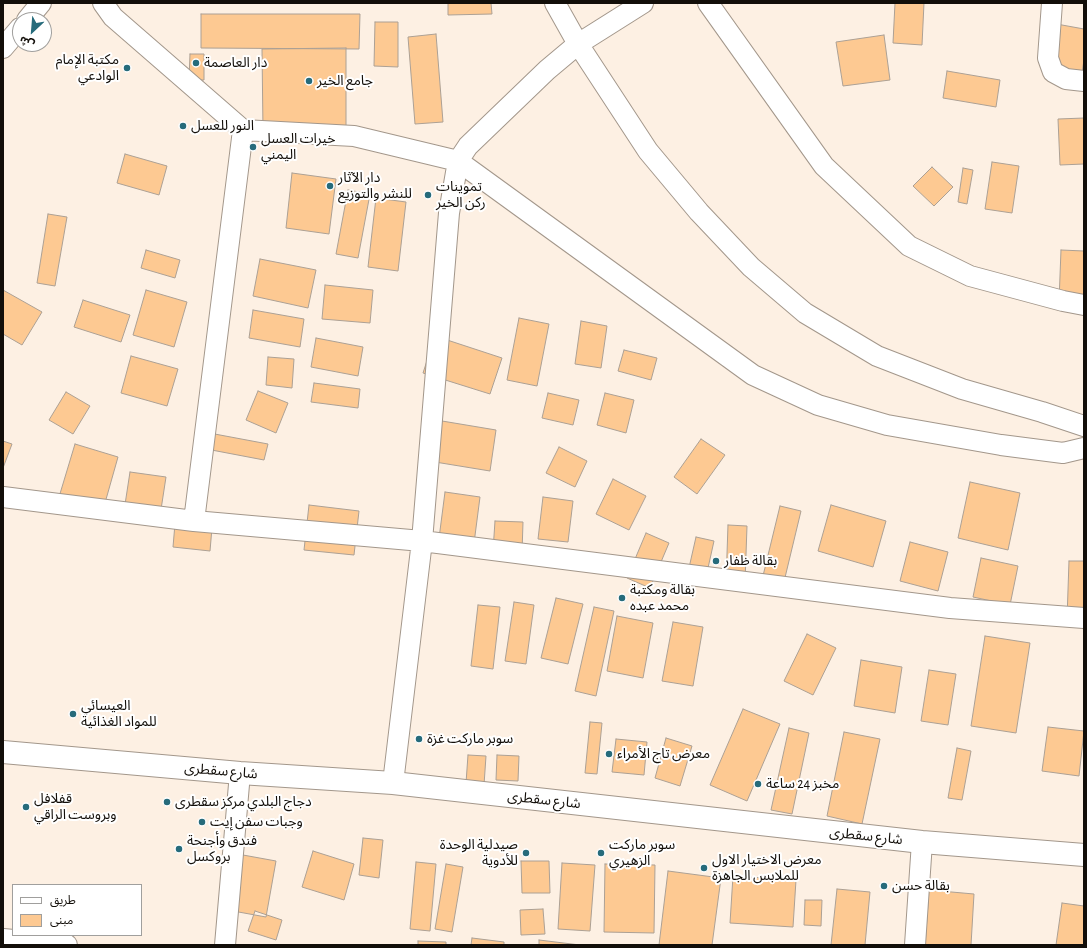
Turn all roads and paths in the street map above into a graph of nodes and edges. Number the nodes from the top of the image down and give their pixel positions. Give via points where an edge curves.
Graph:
1 (41, 3) edge
2 (103, 3) edge
3 (555, 3) edge
4 (643, 3) edge
5 (708, 3) edge
6 (1052, 3) edge
7 (34, 12) edge
8 (12, 37) edge
9 (578, 44) junction
10 (3, 48) edge
11 (1084, 81) edge
12 (243, 130) junction
13 (458, 161) junction
14 (1084, 305) edge
15 (1084, 426) edge
16 (1084, 448) edge
17 (3, 497) edge
18 (194, 521) junction
19 (422, 541) junction
20 (1084, 618) edge
21 (3, 752) edge
22 (240, 772) junction
23 (393, 783) junction
24 (922, 842) junction
25 (1084, 855) edge
26 (3, 939) edge
27 (67, 945) edge
28 (225, 945) edge
29 (915, 945) edge

1 - 7 street
2 - 12 street via 113,17
3 - 9 street
4 - 9 street
5 - 14 street via 824,166 909,246 970,276
6 - 11 street via 1048,58 1053,72 1066,79
8 - 10 street
9 - 13 street via 547,70 468,146
9 - 15 street via 648,151 699,212 751,267 805,313 877,356 962,389
12 - 13 street via 354,136
12 - 18 street
13 - 16 street via 753,375 818,406 887,425 1001,445 1063,453
13 - 19 street via 449,213
17 - 18 street
18 - 19 street
19 - 20 street via 950,608
19 - 23 street
21 - 22 street, شارع سقطرى
22 - 23 street, شارع سقطرى
22 - 28 street
23 - 24 street, شارع سقطرى
24 - 25 street, شارع سقطرى
24 - 29 street
26 - 27 street

